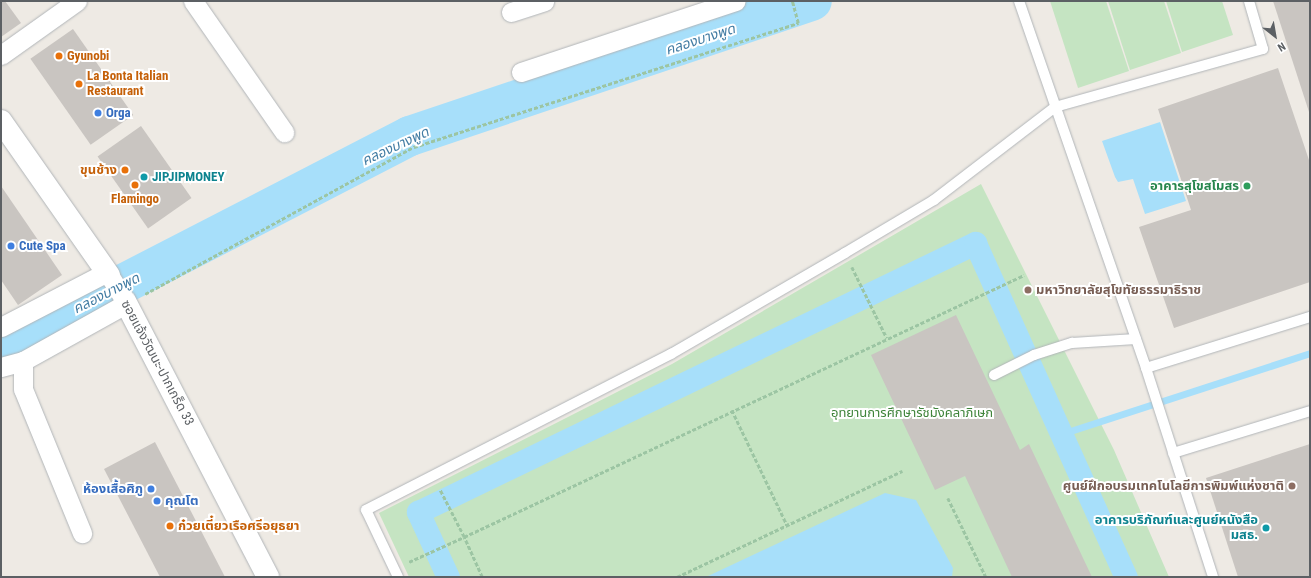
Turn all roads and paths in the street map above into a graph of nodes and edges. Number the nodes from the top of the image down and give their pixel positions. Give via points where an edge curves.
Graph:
1 (77, 1) edge
2 (193, 1) edge
3 (544, 1) edge
4 (736, 1) edge
5 (792, 1) edge
6 (1019, 1) edge
7 (1249, 1) edge
8 (511, 12) dead end
9 (1, 55) edge
10 (521, 72) dead end
11 (1055, 106) junction
12 (1, 121) edge
13 (284, 132) dead end
14 (108, 274) junction
15 (1024, 275) dead end
16 (859, 281) dead end
17 (126, 302) junction
18 (1310, 317) edge
19 (1, 327) edge
20 (887, 338) junction
21 (1136, 339) junction
22 (23, 362) junction
23 (1, 367) edge
24 (1146, 368) junction
25 (994, 375) dead end
26 (732, 410) junction
27 (1310, 411) edge
28 (1173, 453) junction
29 (902, 472) dead end
30 (436, 481) dead end
31 (948, 498) dead end
32 (787, 525) junction
33 (82, 533) dead end
34 (464, 537) junction
35 (412, 560) dead end
36 (268, 577) edge
37 (398, 577) edge
38 (482, 577) edge
39 (677, 577) edge
40 (986, 577) edge
41 (1213, 577) edge

1 - 9 street
2 - 13 street
3 - 8 street
4 - 10 street
5 - 17 path via 798,23 414,147
6 - 11 lane
7 - 11 lane via 1263,49
11 - 21 lane
11 - 37 lane via 934,200 845,254 671,354 366,510
12 - 14 street, ซอยแจ้งวัฒนะ-ปากเกร็ด 33
14 - 17 street, ซอยแจ้งวัฒนะ-ปากเกร็ด 33
14 - 19 street
15 - 20 path
16 - 20 path
17 - 22 street
17 - 36 street, ซอยแจ้งวัฒนะ-ปากเกร็ด 33
18 - 24 lane
20 - 26 path
21 - 24 lane
21 - 25 lane via 1072,343 1034,355
22 - 23 street
22 - 33 street via 23,389
24 - 28 lane
26 - 32 path
26 - 34 path
27 - 28 lane
28 - 41 lane
29 - 32 path
30 - 34 path
31 - 40 path
32 - 39 path
34 - 35 path
34 - 38 path

